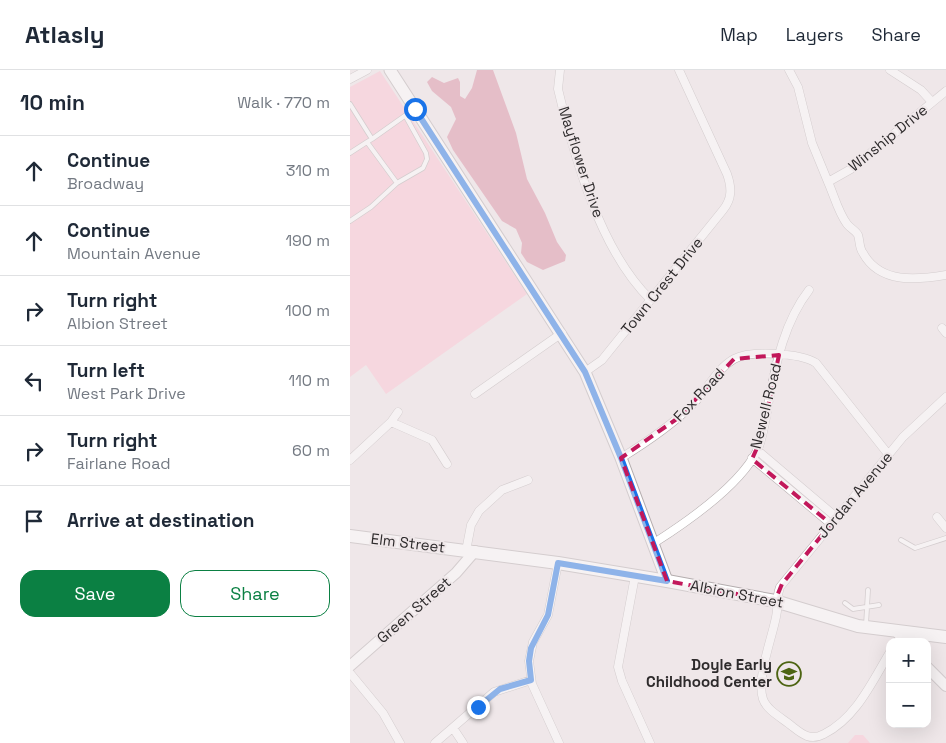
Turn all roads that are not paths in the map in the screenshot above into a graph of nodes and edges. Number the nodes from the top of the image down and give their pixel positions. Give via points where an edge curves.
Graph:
1 (367, 70) edge
2 (390, 70) edge
3 (560, 70) edge
4 (679, 70) edge
5 (789, 70) edge
6 (890, 70) edge
7 (350, 79) edge
8 (946, 91) edge
9 (932, 102) junction
10 (350, 104) edge
11 (415, 109) junction
12 (406, 117) junction
13 (372, 138) junction
14 (367, 142) junction
15 (350, 152) edge
16 (828, 182) junction
17 (397, 183) junction
18 (350, 221) edge
19 (946, 276) edge
20 (809, 290) dead end
21 (651, 300) junction
22 (562, 333) junction
23 (779, 355) junction
24 (585, 372) junction
25 (475, 394) dead end
26 (946, 397) edge
27 (398, 412) dead end
28 (392, 422) junction
29 (757, 450) junction
30 (888, 454) junction
31 (621, 458) junction
32 (752, 458) junction
33 (350, 460) edge
34 (447, 464) dead end
35 (528, 480) dead end
36 (836, 517) junction
37 (937, 517) dead end
38 (830, 524) junction
39 (946, 528) edge
40 (350, 536) edge
41 (946, 538) edge
42 (901, 540) dead end
43 (654, 544) junction
44 (471, 551) junction
45 (558, 563) junction
46 (635, 576) junction
47 (667, 581) junction
48 (868, 590) dead end
49 (776, 601) junction
50 (845, 603) dead end
51 (879, 605) dead end
52 (867, 607) junction
53 (866, 627) junction
54 (946, 637) edge
55 (896, 638) edge
56 (922, 638) edge
57 (886, 659) edge
58 (350, 666) edge
59 (931, 671) edge
60 (350, 673) edge
61 (531, 680) junction
62 (946, 686) edge
63 (453, 728) junction
64 (400, 743) edge
65 (435, 743) edge
66 (463, 743) edge
67 (559, 743) edge
68 (650, 743) edge

1 - 7 street
2 - 11 main road
3 - 21 street, Mayflower Drive via 558,89 593,209 625,266
4 - 21 street, Town Crest Drive via 727,174 731,194 723,210
5 - 16 street via 798,87 812,143
6 - 9 street via 921,90
8 - 9 street, Winship Drive
9 - 16 street, Winship Drive via 851,169
10 - 13 lane
11 - 12 lane
11 - 22 main road
12 - 13 lane
12 - 17 lane via 427,159 419,170
13 - 14 lane
14 - 15 lane
14 - 17 lane
16 - 19 street via 846,223 858,235 862,252 884,274 918,279
17 - 18 lane
20 - 23 street, Newell Road via 792,319
21 - 24 street, Town Crest Drive via 602,360
22 - 24 main road
22 - 25 street
23 - 29 street, Newell Road
23 - 30 street, Fox Road via 816,363
23 - 31 street, Fox Road via 755,354 734,359 678,418 654,438
24 - 31 main road
26 - 30 street, Jordan Avenue
27 - 28 street
28 - 33 street
28 - 34 street via 432,440
29 - 32 street, Newell Road
29 - 36 street
30 - 36 street, Jordan Avenue
31 - 43 main road
32 - 38 street
32 - 43 street, Newell Road via 718,496
35 - 44 street via 502,490 479,511 471,525
36 - 38 street, Jordan Avenue
37 - 39 street
38 - 49 street, Jordan Avenue via 781,585
40 - 44 main road, Elm Street
41 - 42 lane via 915,548
43 - 47 main road
44 - 45 main road, Albion Street
44 - 58 street, Green Street via 456,573
45 - 46 main road, Albion Street
45 - 61 street via 548,615 531,648
46 - 47 main road, Albion Street
46 - 68 street via 618,667
47 - 49 main road, Albion Street
48 - 52 lane
49 - 53 main road, Albion Street via 846,624
49 - 57 street, Jordan Avenue via 761,694 765,703 800,733 814,738 840,724 852,713
50 - 52 lane via 853,608
51 - 52 lane
52 - 53 lane
53 - 55 main road, Albion Street
54 - 56 main road, Albion Street
59 - 62 street
60 - 64 street via 383,713
61 - 63 street via 494,692
61 - 67 street
63 - 65 street
63 - 66 street

